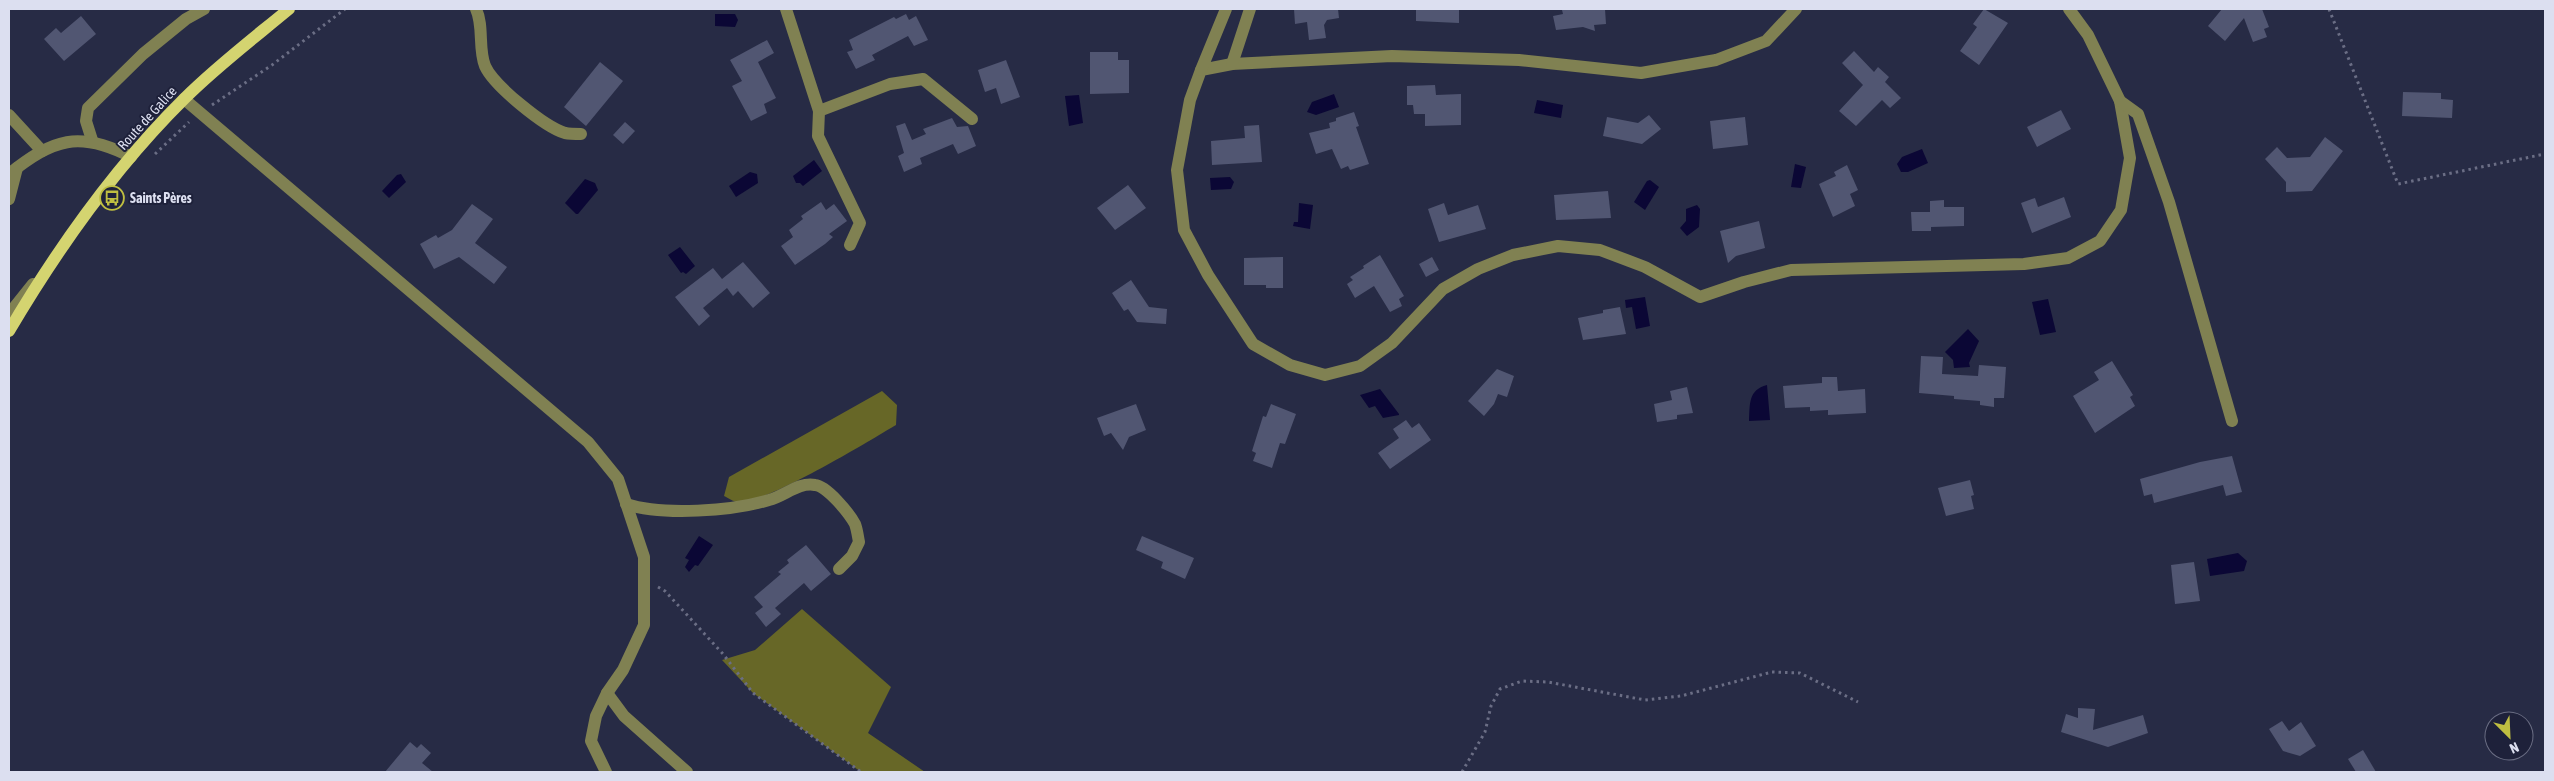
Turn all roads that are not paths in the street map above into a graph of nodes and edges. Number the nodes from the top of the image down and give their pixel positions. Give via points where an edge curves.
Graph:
1 (204, 9) edge
2 (288, 9) edge
3 (476, 9) edge
4 (786, 9) edge
5 (1226, 9) edge
6 (1250, 9) edge
7 (1796, 9) edge
8 (2069, 9) edge
9 (1232, 64) junction
10 (1201, 70) junction
11 (184, 99) junction
12 (2120, 101) junction
13 (819, 111) junction
14 (9, 116) edge
15 (972, 119) dead end
16 (581, 134) dead end
17 (92, 140) junction
18 (42, 151) junction
19 (131, 157) junction
20 (13, 171) edge
21 (9, 199) edge
22 (850, 245) dead end
23 (47, 267) junction
24 (9, 314) edge
25 (9, 331) edge
26 (2232, 421) dead end
27 (626, 504) junction
28 (839, 569) dead end
29 (607, 692) junction
30 (606, 772) edge
31 (687, 772) edge

1 - 17 street via 186,19 143,54 88,108 86,121
2 - 11 main road, Route de Galice
3 - 16 street via 485,66 496,83 555,128 565,133
4 - 13 street
5 - 10 street
6 - 9 street
7 - 9 street via 1766,41 1716,60 1641,73 1519,60 1392,56
8 - 12 street via 2088,35
9 - 10 street
10 - 12 street via 1190,100 1177,170 1184,230 1252,344 1290,365 1325,375 1360,366 1392,343 1443,289 1478,269 1513,255 1558,246 1600,250 1645,267 1700,297 1791,270 2024,264 2068,258 2100,241 2121,210 2130,158
11 - 19 main road, Route de Galice
11 - 27 street via 588,442 618,479
12 - 26 street via 2138,114 2169,202
13 - 15 street via 890,84 923,79
13 - 22 street via 818,136 860,223
14 - 18 street
17 - 18 street via 67,142
17 - 19 street
18 - 20 street
19 - 23 main road, Route de Galice
20 - 21 street
23 - 24 street, Route de Galice
23 - 25 main road, Route de Galice
27 - 28 street via 660,511 745,507 805,484 818,485 829,492 855,524 859,542 852,556
27 - 29 street via 644,557 644,625 623,670
29 - 30 street via 596,716 591,740
29 - 31 street via 624,716

